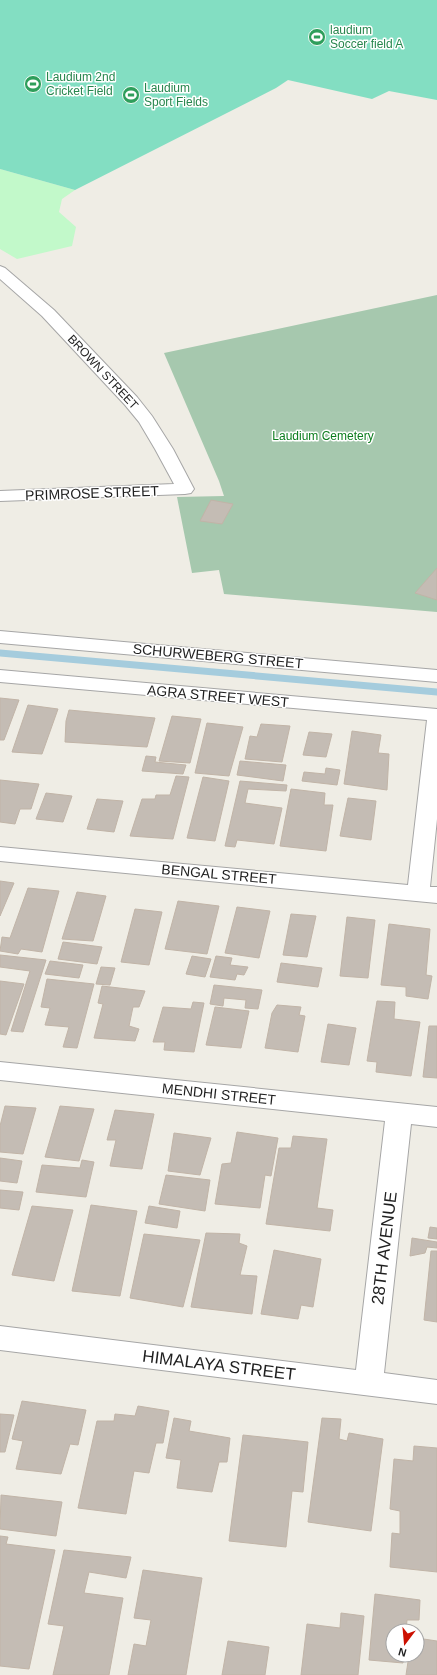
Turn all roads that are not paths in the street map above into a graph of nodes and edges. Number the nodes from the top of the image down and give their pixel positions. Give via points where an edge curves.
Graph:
1 (2, 275) edge
2 (184, 489) joint
3 (0, 496) edge
4 (0, 637) edge
5 (0, 676) edge
6 (437, 676) edge
7 (437, 715) edge
8 (437, 719) edge
9 (0, 854) edge
10 (427, 894) edge
11 (0, 1071) edge
12 (400, 1113) junction
13 (437, 1117) edge
14 (0, 1338) edge
15 (369, 1383) junction
16 (437, 1392) edge

1 - 2 street, BROWN STREET via 48,313 131,401 164,449
2 - 3 street, PRIMROSE STREET
4 - 6 street, SCHURWEBERG STREET
5 - 7 street, AGRA STREET WEST
8 - 10 street
9 - 10 street, BENGAL STREET
11 - 12 street, MENDHI STREET
12 - 13 street, MENDHI STREET
12 - 15 street, 28TH AVENUE
14 - 15 street, HIMALAYA STREET
15 - 16 street, HIMALAYA STREET

